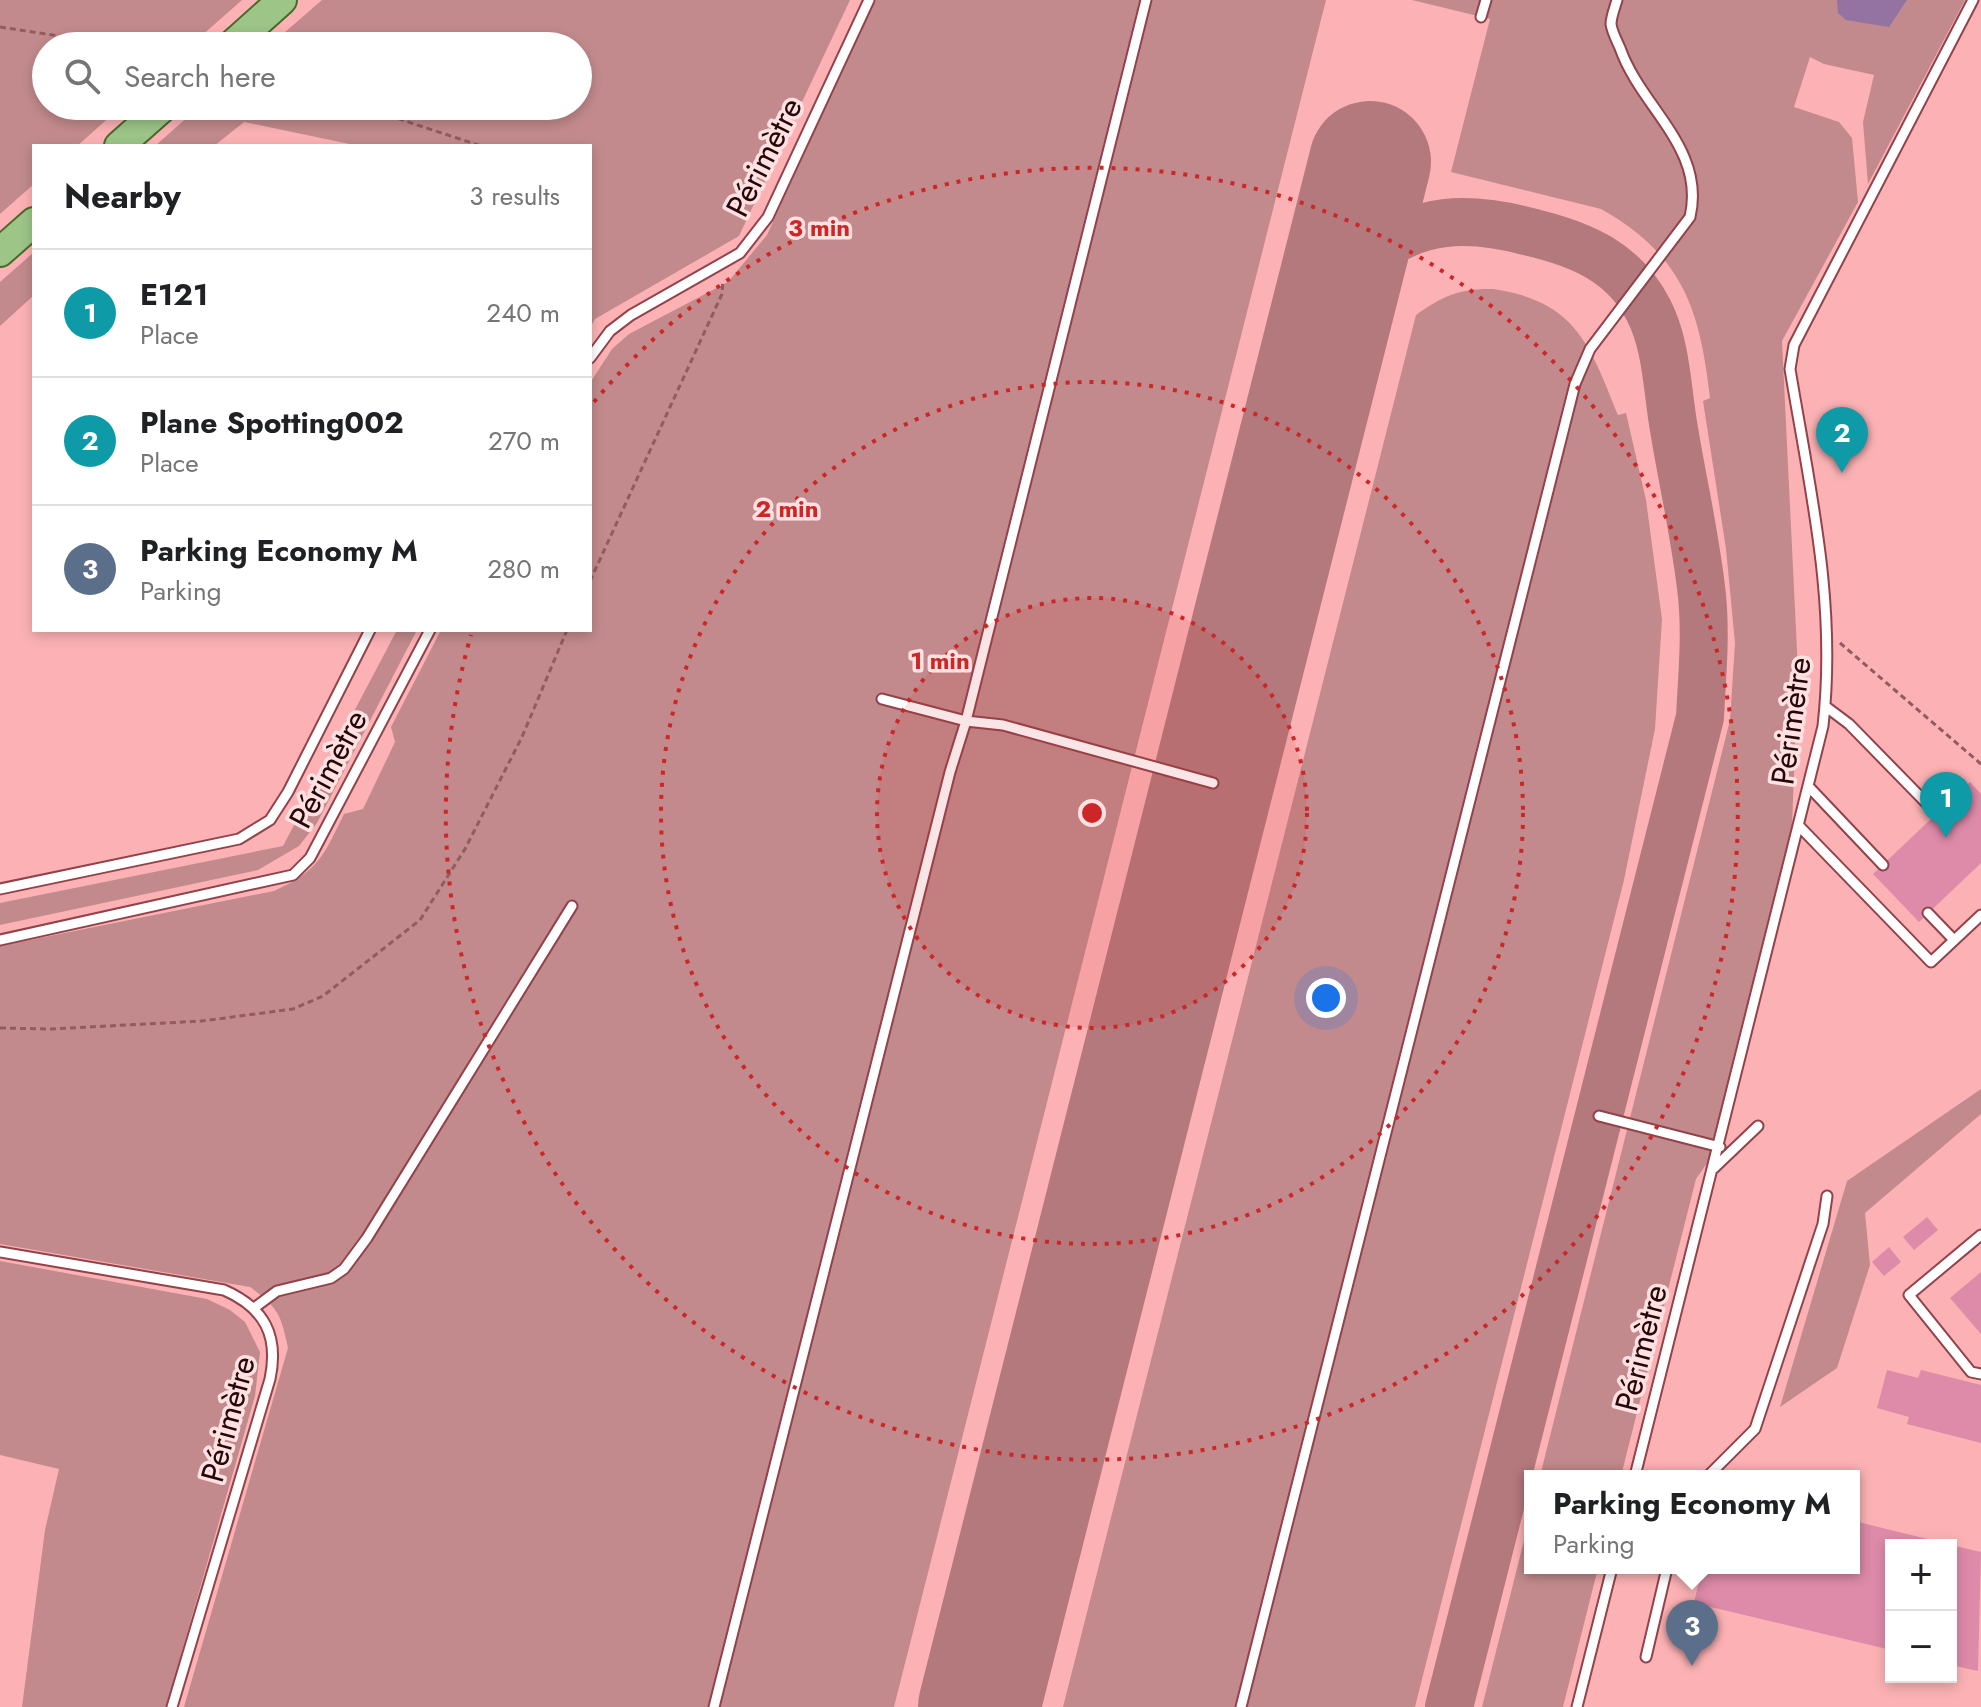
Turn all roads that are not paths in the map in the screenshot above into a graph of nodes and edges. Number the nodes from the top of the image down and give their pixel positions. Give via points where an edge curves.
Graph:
1 (282, 0) edge
2 (869, 0) edge
3 (1146, 0) edge
4 (1486, 0) edge
5 (1617, 0) edge
6 (1973, 0) edge
7 (1481, 17) dead end
8 (247, 32) edge
9 (148, 120) edge
10 (121, 144) edge
11 (32, 224) edge
12 (0, 252) edge
13 (592, 355) edge
14 (369, 632) edge
15 (429, 632) edge
16 (882, 699) dead end
17 (1825, 706) junction
18 (966, 721) junction
19 (1213, 783) dead end
20 (1810, 788) junction
21 (1937, 814) dead end
22 (1800, 827) junction
23 (1883, 865) dead end
24 (0, 889) edge
25 (572, 906) dead end
26 (1928, 913) dead end
27 (1981, 915) edge
28 (0, 940) edge
29 (1954, 940) junction
30 (1599, 1116) dead end
31 (1758, 1126) dead end
32 (1720, 1147) junction
33 (1714, 1168) junction
34 (1827, 1196) dead end
35 (1981, 1235) edge
36 (0, 1252) edge
37 (254, 1308) junction
38 (1981, 1374) edge
39 (1637, 1470) edge
40 (1714, 1470) edge
41 (1610, 1574) edge
42 (1666, 1574) edge
43 (1646, 1657) dead end
44 (172, 1707) edge
45 (714, 1707) edge
46 (1241, 1707) edge
47 (1577, 1707) edge

1 - 8 main road
2 - 13 lane, Périmètre via 768,217 749,243 723,264 631,315
3 - 18 lane
4 - 7 lane
5 - 46 lane via 1611,24 1623,57 1692,170 1695,197 1690,217 1590,349 1575,384
6 - 17 lane, Périmètre via 1794,345 1790,369 1826,592
9 - 10 main road
11 - 12 main road
14 - 24 lane via 270,820 239,839
15 - 28 lane, Périmètre via 324,833 293,875
16 - 18 lane
17 - 20 lane, Périmètre
17 - 21 lane
18 - 19 lane via 1003,725
18 - 45 lane
20 - 22 lane, Périmètre
20 - 23 lane
22 - 29 lane via 1931,962
22 - 32 lane, Périmètre
25 - 37 lane via 344,1269 331,1278 277,1291
26 - 29 lane
27 - 29 lane
30 - 32 lane
31 - 33 lane
32 - 33 lane, Périmètre
33 - 39 lane, Périmètre
34 - 40 lane via 1823,1224 1755,1429
35 - 38 lane via 1909,1295 1971,1372
36 - 37 lane via 224,1290
37 - 44 lane, Périmètre via 272,1335 273,1368
41 - 47 lane
42 - 43 lane

